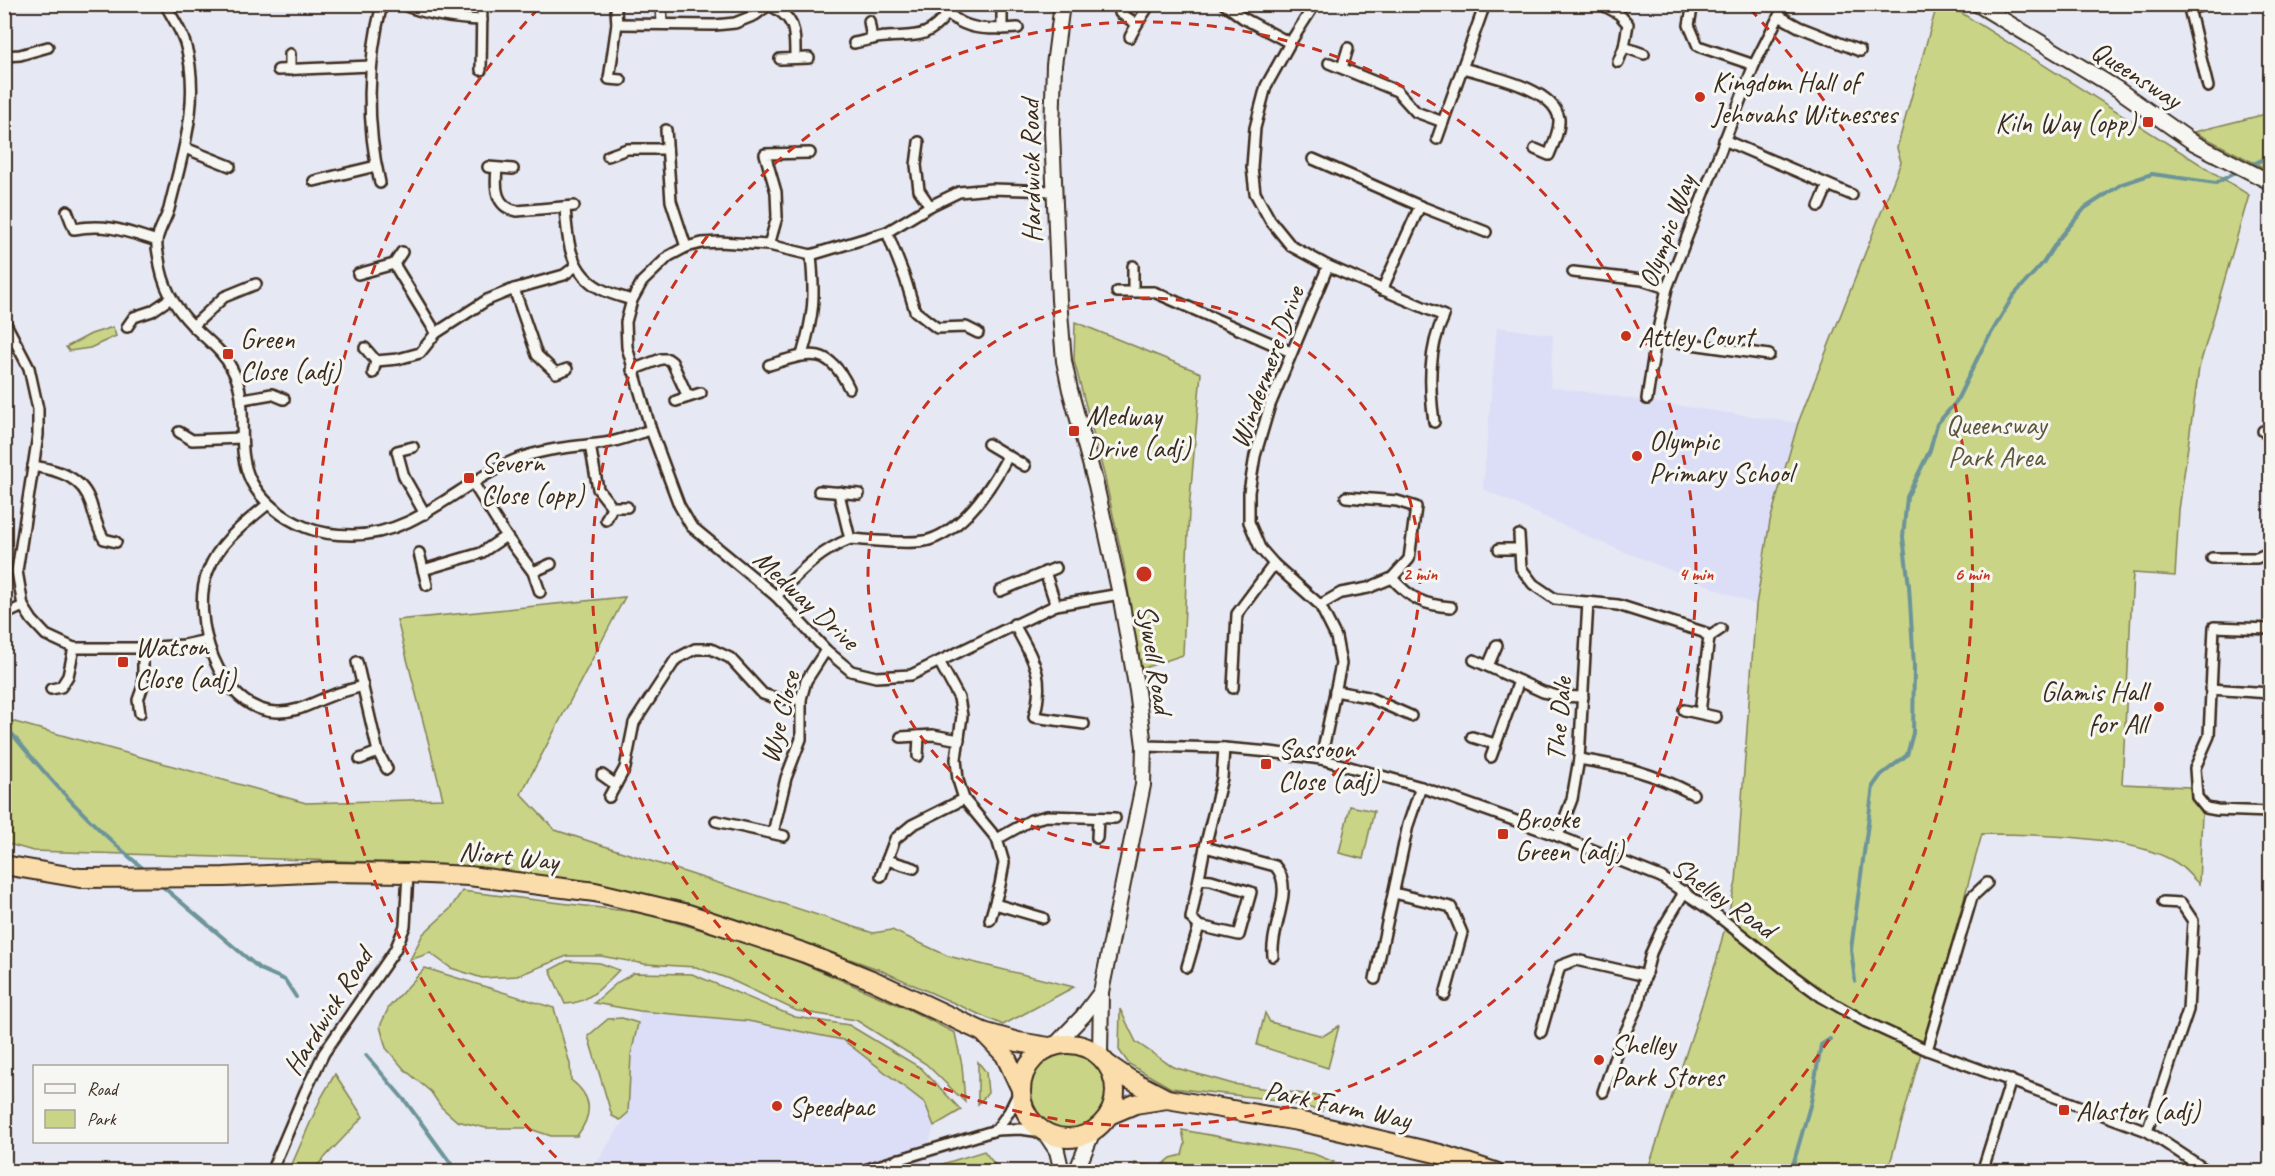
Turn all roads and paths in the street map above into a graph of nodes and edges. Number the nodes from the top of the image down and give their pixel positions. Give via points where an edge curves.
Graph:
1 (165, 4) edge
2 (382, 4) edge
3 (401, 4) edge
4 (482, 4) edge
5 (662, 4) edge
6 (941, 4) edge
7 (1062, 4) edge
8 (1150, 4) edge
9 (1224, 4) edge
10 (1315, 4) edge
11 (1485, 4) edge
12 (1601, 4) edge
13 (1785, 4) edge
14 (2209, 4) edge
15 (769, 5) edge
16 (1980, 5) edge
17 (2188, 7) edge
18 (1002, 9) dead end
19 (1692, 9) dead end
20 (616, 10) dead end
21 (947, 14) junction
22 (1120, 14) dead end
23 (1779, 16) junction
24 (482, 20) junction
25 (869, 21) dead end
26 (617, 24) junction
27 (662, 24) junction
28 (1137, 24) junction
29 (1018, 28) dead end
30 (1002, 29) junction
31 (1130, 37) dead end
32 (872, 39) junction
33 (854, 43) dead end
34 (1290, 43) junction
35 (48, 47) dead end
36 (1624, 47) junction
37 (1348, 48) dead end
38 (1860, 51) dead end
39 (290, 54) dead end
40 (1644, 54) dead end
41 (4, 56) edge
42 (795, 58) junction
43 (809, 58) dead end
44 (780, 59) dead end
45 (1618, 62) dead end
46 (1329, 63) dead end
47 (1754, 65) junction
48 (371, 66) junction
49 (1342, 68) junction
50 (1463, 68) junction
51 (278, 70) dead end
52 (290, 70) junction
53 (481, 70) dead end
54 (621, 80) dead end
55 (2208, 87) dead end
56 (1443, 122) junction
57 (666, 130) dead end
58 (1437, 139) dead end
59 (1724, 140) junction
60 (919, 142) dead end
61 (185, 148) junction
62 (667, 149) junction
63 (1535, 150) dead end
64 (810, 153) dead end
65 (608, 156) dead end
66 (1313, 159) dead end
67 (230, 166) dead end
68 (376, 166) junction
69 (513, 169) dead end
70 (314, 181) dead end
71 (2271, 182) edge
72 (380, 183) dead end
73 (1828, 185) junction
74 (1054, 191) junction
75 (1852, 195) dead end
76 (930, 206) junction
77 (1420, 206) junction
78 (1819, 206) dead end
79 (67, 211) dead end
80 (887, 232) junction
81 (1486, 232) dead end
82 (157, 241) junction
83 (769, 245) junction
84 (686, 247) junction
85 (402, 252) dead end
86 (811, 255) junction
87 (394, 264) junction
88 (576, 266) junction
89 (1133, 266) dead end
90 (1328, 266) junction
91 (1573, 272) dead end
92 (358, 274) dead end
93 (256, 284) dead end
94 (1667, 288) junction
95 (514, 289) junction
96 (1382, 290) junction
97 (1133, 291) junction
98 (1117, 292) dead end
99 (171, 298) junction
100 (632, 300) junction
101 (4, 320) edge
102 (193, 326) junction
103 (126, 327) dead end
104 (436, 333) junction
105 (978, 333) dead end
106 (1061, 336) joint
107 (1656, 339) junction
108 (365, 348) dead end
109 (1291, 352) junction
110 (802, 355) junction
111 (1769, 355) dead end
112 (376, 361) junction
113 (768, 365) dead end
114 (567, 369) dead end
115 (632, 370) junction
116 (373, 373) dead end
117 (849, 388) dead end
118 (701, 393) dead end
119 (688, 397) junction
120 (243, 399) junction
121 (284, 399) dead end
122 (1647, 399) dead end
123 (676, 400) dead end
124 (1434, 422) dead end
125 (651, 430) junction
126 (179, 432) dead end
127 (241, 438) junction
128 (988, 444) dead end
129 (590, 445) junction
130 (413, 447) dead end
131 (1008, 456) junction
132 (33, 466) junction
133 (1025, 466) dead end
134 (473, 483) junction
135 (819, 490) dead end
136 (840, 492) junction
137 (859, 494) dead end
138 (1346, 497) dead end
139 (268, 504) junction
140 (612, 507) junction
141 (627, 507) dead end
142 (425, 514) junction
143 (606, 520) dead end
144 (1519, 535) dead end
145 (506, 536) junction
146 (850, 540) junction
147 (116, 542) dead end
148 (1498, 549) dead end
149 (1519, 549) junction
150 (2271, 552) edge
151 (419, 553) dead end
152 (2212, 558) dead end
153 (550, 564) dead end
154 (1274, 564) junction
155 (1056, 568) dead end
156 (423, 570) junction
157 (533, 572) junction
158 (1044, 572) junction
159 (1392, 578) junction
160 (427, 585) dead end
161 (1000, 591) dead end
162 (540, 592) dead end
163 (1120, 594) junction
164 (776, 596) junction
165 (1588, 602) junction
166 (1056, 605) junction
167 (1320, 605) junction
168 (23, 606) junction
169 (1451, 607) dead end
170 (4, 615) edge
171 (1014, 624) junction
172 (1721, 629) dead end
173 (2271, 629) edge
174 (1709, 637) junction
175 (207, 640) junction
176 (1497, 645) dead end
177 (75, 648) junction
178 (143, 648) junction
179 (826, 650) junction
180 (1474, 660) dead end
181 (357, 662) dead end
182 (940, 663) junction
183 (1488, 666) junction
184 (1519, 681) junction
185 (363, 686) junction
186 (1233, 688) dead end
187 (51, 689) dead end
188 (2210, 689) junction
189 (1335, 691) junction
190 (2271, 693) edge
191 (1583, 697) junction
192 (801, 699) junction
193 (1684, 711) dead end
194 (140, 713) dead end
195 (1700, 714) junction
196 (1411, 716) dead end
197 (1716, 717) dead end
198 (1084, 724) dead end
199 (919, 736) junction
200 (901, 737) dead end
201 (1472, 737) dead end
202 (959, 740) junction
203 (1495, 744) junction
204 (1144, 746) junction
205 (1224, 748) junction
206 (378, 752) junction
207 (918, 756) dead end
208 (1491, 757) dead end
209 (360, 759) dead end
210 (1321, 759) junction
211 (1579, 759) junction
212 (387, 769) dead end
213 (602, 775) dead end
214 (616, 785) junction
215 (1421, 787) junction
216 (1693, 794) dead end
217 (609, 797) dead end
218 (964, 798) junction
219 (2271, 812) edge
220 (1098, 818) junction
221 (1115, 818) dead end
222 (716, 821) dead end
223 (773, 832) junction
224 (784, 836) dead end
225 (1558, 836) junction
226 (1097, 838) dead end
227 (997, 840) junction
228 (1205, 847) junction
229 (887, 860) junction
230 (4, 865) edge
231 (914, 868) dead end
232 (408, 873) junction
233 (881, 876) dead end
234 (1199, 879) junction
235 (1987, 883) dead end
236 (1685, 891) junction
237 (1394, 893) junction
238 (2163, 902) dead end
239 (995, 904) junction
240 (1043, 918) dead end
241 (990, 920) dead end
242 (1199, 926) junction
243 (1273, 956) dead end
244 (1187, 967) dead end
245 (1646, 976) junction
246 (1375, 979) dead end
247 (1101, 992) junction
248 (1445, 995) dead end
249 (983, 1032) junction
250 (1541, 1032) dead end
251 (1052, 1046) junction
252 (1927, 1050) junction
253 (1103, 1060) junction
254 (2012, 1080) junction
255 (1020, 1088) junction
256 (1603, 1092) dead end
257 (1167, 1099) junction
258 (1109, 1115) junction
259 (996, 1130) junction
260 (1093, 1131) junction
261 (2147, 1131) junction
262 (1044, 1132) junction
263 (899, 1160) junction
264 (271, 1172) edge
265 (858, 1172) edge
266 (903, 1172) edge
267 (1062, 1172) edge
268 (1076, 1172) edge
269 (1495, 1172) edge
270 (1982, 1172) edge
271 (2209, 1172) edge

1 - 61 street via 184,43 191,80
2 - 48 street
3 - 24 street via 426,14
4 - 24 street
5 - 27 street
6 - 21 street
7 - 74 street, Hardwick Road via 1054,65
8 - 28 street
9 - 34 street
10 - 34 street, Windermere Drive
11 - 50 street
12 - 36 street via 1628,24
13 - 23 street, Olympic Way
14 - 17 street
15 - 27 street via 735,23
15 - 42 street via 783,11 792,21
16 - 71 street, Queensway via 2116,88 2194,143
17 - 55 street
18 - 30 street
19 - 47 street via 1689,25 1698,46
20 - 26 street
21 - 30 street via 963,25 981,30
21 - 32 street via 926,34
22 - 28 street
23 - 38 street
23 - 47 street, Olympic Way
24 - 53 street
25 - 32 street
26 - 27 street
26 - 54 street via 609,79
28 - 31 street
29 - 30 street
32 - 33 street
34 - 90 street, Windermere Drive via 1266,86 1255,128 1255,193 1291,246
35 - 41 street
36 - 40 street
36 - 45 street
37 - 49 street
39 - 52 street
42 - 43 street
42 - 44 street
46 - 49 street
47 - 59 street, Olympic Way
48 - 52 street
48 - 68 street
49 - 56 street via 1397,91 1416,112
50 - 56 street
50 - 63 street via 1537,91 1554,106 1559,120 1549,155
51 - 52 street
56 - 58 street
57 - 62 street
59 - 73 street
59 - 94 street, Olympic Way
60 - 76 street via 919,190
61 - 67 street
61 - 82 street
62 - 65 street via 627,149
62 - 84 street via 671,201
64 - 83 street via 765,154 776,192 777,216
66 - 77 street
68 - 70 street
68 - 72 street
69 - 88 street via 492,168 501,202 518,211 570,206 566,234
73 - 75 street
73 - 78 street
74 - 76 street via 959,192
74 - 106 street, Hardwick Road
76 - 80 street
77 - 81 street
77 - 96 street
79 - 82 street via 74,229 96,225
80 - 86 street
80 - 105 street via 915,311 938,328 966,327
82 - 99 street via 160,272
83 - 84 street, Medway Drive via 719,242
83 - 86 street, Medway Drive
84 - 100 street, Medway Drive via 656,266
85 - 87 street
86 - 110 street via 813,319
87 - 92 street
87 - 104 street
88 - 95 street via 564,275
88 - 100 street via 600,289
89 - 97 street
90 - 96 street
90 - 109 street, Windermere Drive
91 - 94 street via 1642,280
93 - 102 street via 224,297
94 - 107 street, Olympic Way
95 - 104 street via 487,300
95 - 114 street via 537,355 556,373
96 - 124 street via 1444,316 1434,345
97 - 98 street
97 - 109 street via 1154,292
99 - 102 street
99 - 103 street via 134,317
100 - 115 street, Medway Drive via 626,322
101 - 132 street via 34,386 38,435
102 - 120 street via 233,369
104 - 112 street via 420,353
106 - 163 street, Sywell Road via 1070,390
107 - 111 street
107 - 122 street, Olympic Way
108 - 112 street
109 - 154 street, Windermere Drive via 1270,405 1249,492 1249,522 1260,548
110 - 113 street
110 - 117 street via 824,357 839,368
112 - 116 street
115 - 119 street via 668,358
115 - 125 street, Medway Drive
118 - 119 street
119 - 123 street
120 - 121 street via 272,394
120 - 127 street
125 - 129 street
125 - 164 street, Medway Drive via 691,526
126 - 127 street via 192,440
127 - 139 street via 243,459 252,482
128 - 131 street
129 - 134 street via 526,456
129 - 140 street via 598,489
130 - 142 street via 397,451 404,477
131 - 133 street
131 - 146 street via 976,506 956,525 929,540
132 - 147 street via 53,469 75,480 91,501 104,539
132 - 168 street via 17,571
134 - 142 street
134 - 145 street
135 - 136 street
136 - 137 street
136 - 146 street
138 - 159 street via 1397,501 1416,507 1409,559
139 - 142 street via 292,522 315,532 341,535 385,532
139 - 175 street via 219,550 207,571 202,593
140 - 141 street
140 - 143 street
144 - 149 street
145 - 156 street via 465,560
145 - 157 street
146 - 164 street via 812,559
148 - 149 street
149 - 165 street via 1521,568 1533,584 1555,599
150 - 152 street via 2257,558
151 - 156 street
153 - 157 street
154 - 167 street, Windermere Drive
154 - 186 street via 1237,614
155 - 158 street
156 - 160 street
157 - 162 street
158 - 161 street
158 - 166 street
159 - 167 street via 1341,593
159 - 169 street via 1407,595 1430,606
163 - 166 street, Medway Drive
163 - 204 street, Sywell Road
164 - 179 street, Medway Drive
165 - 174 street via 1618,605
165 - 191 street, The Dale
166 - 171 street, Medway Drive
167 - 189 street, Windermere Drive via 1336,637 1341,664
168 - 170 street
168 - 177 street via 46,635
171 - 182 street, Medway Drive
171 - 198 street via 1040,678 1034,717
172 - 174 street
173 - 188 street via 2214,627
174 - 195 street
175 - 178 street
175 - 185 street via 230,688 256,708 297,711
176 - 183 street
177 - 178 street
177 - 187 street via 68,676 61,687
178 - 194 street
179 - 182 street, Medway Drive via 851,671 876,677 911,675
179 - 192 street, Wye Close via 806,681
180 - 183 street
181 - 185 street
182 - 202 street via 959,698
183 - 184 street
184 - 191 street via 1558,696
184 - 203 street
185 - 206 street
188 - 190 street
188 - 219 street via 2209,736 2195,768 2197,797 2206,808
189 - 196 street via 1368,697
189 - 210 street, Windermere Drive
191 - 211 street, The Dale
192 - 214 street via 763,694 730,658 711,649 695,649 676,659 634,723 625,768
192 - 223 street, Wye Close via 801,739 786,778
193 - 195 street
195 - 197 street
199 - 200 street
199 - 202 street
199 - 207 street
201 - 203 street
202 - 218 street via 956,759
203 - 208 street
204 - 205 street, Shelley Road
204 - 247 street, Sywell Road via 1143,785
205 - 210 street, Shelley Road
205 - 228 street via 1222,777
206 - 209 street
206 - 212 street
210 - 215 street, Shelley Road
211 - 216 street via 1628,767 1668,780
211 - 225 street, The Dale via 1572,799
213 - 214 street
214 - 217 street
215 - 225 street, Shelley Road
215 - 237 street via 1408,825
218 - 227 street
218 - 229 street via 912,825 895,839
220 - 221 street
220 - 226 street
220 - 227 street via 1047,816 1031,820
222 - 223 street
223 - 224 street
225 - 236 street, Shelley Road via 1661,877
227 - 239 street via 1004,863
228 - 234 street
228 - 243 street via 1275,866 1282,874 1285,886 1272,944
229 - 231 street
229 - 233 street
230 - 232 highway, Niort Way via 80,878
232 - 249 highway, Niort Way via 469,876 596,892 688,914 833,964
232 - 264 street, Hardwick Road via 405,926 395,950 324,1053
234 - 242 street via 1191,918
234 - 242 street via 1251,892 1239,935
235 - 252 street via 1972,897
236 - 245 street via 1661,931
236 - 252 street, Shelley Road via 1822,997
237 - 246 street
237 - 248 street via 1451,907 1462,933
238 - 261 street via 2181,903 2193,921 2188,1010
239 - 240 street
239 - 241 street
242 - 244 street
245 - 250 street via 1576,960 1560,966
245 - 256 street
247 - 251 street, Sywell Road
247 - 253 street, Sywell Road
249 - 251 highway, Niort Way
249 - 255 highway, Niort Way via 1005,1055
251 - 253 highway via 1083,1046
251 - 255 highway via 1029,1063
252 - 254 street, Shelley Road
253 - 257 highway, Park Farm Way
253 - 258 highway via 1113,1076 1115,1089
254 - 261 street, Shelley Road
254 - 270 street
255 - 259 street
255 - 262 highway via 1025,1112
257 - 258 highway, Park Farm Way via 1135,1104
257 - 269 highway, Park Farm Way via 1298,1121 1440,1154
258 - 260 highway
259 - 262 street
259 - 263 street
260 - 262 highway via 1069,1139
260 - 268 street
261 - 271 street, Shelley Road
262 - 267 street via 1057,1151
263 - 265 street
263 - 266 street

